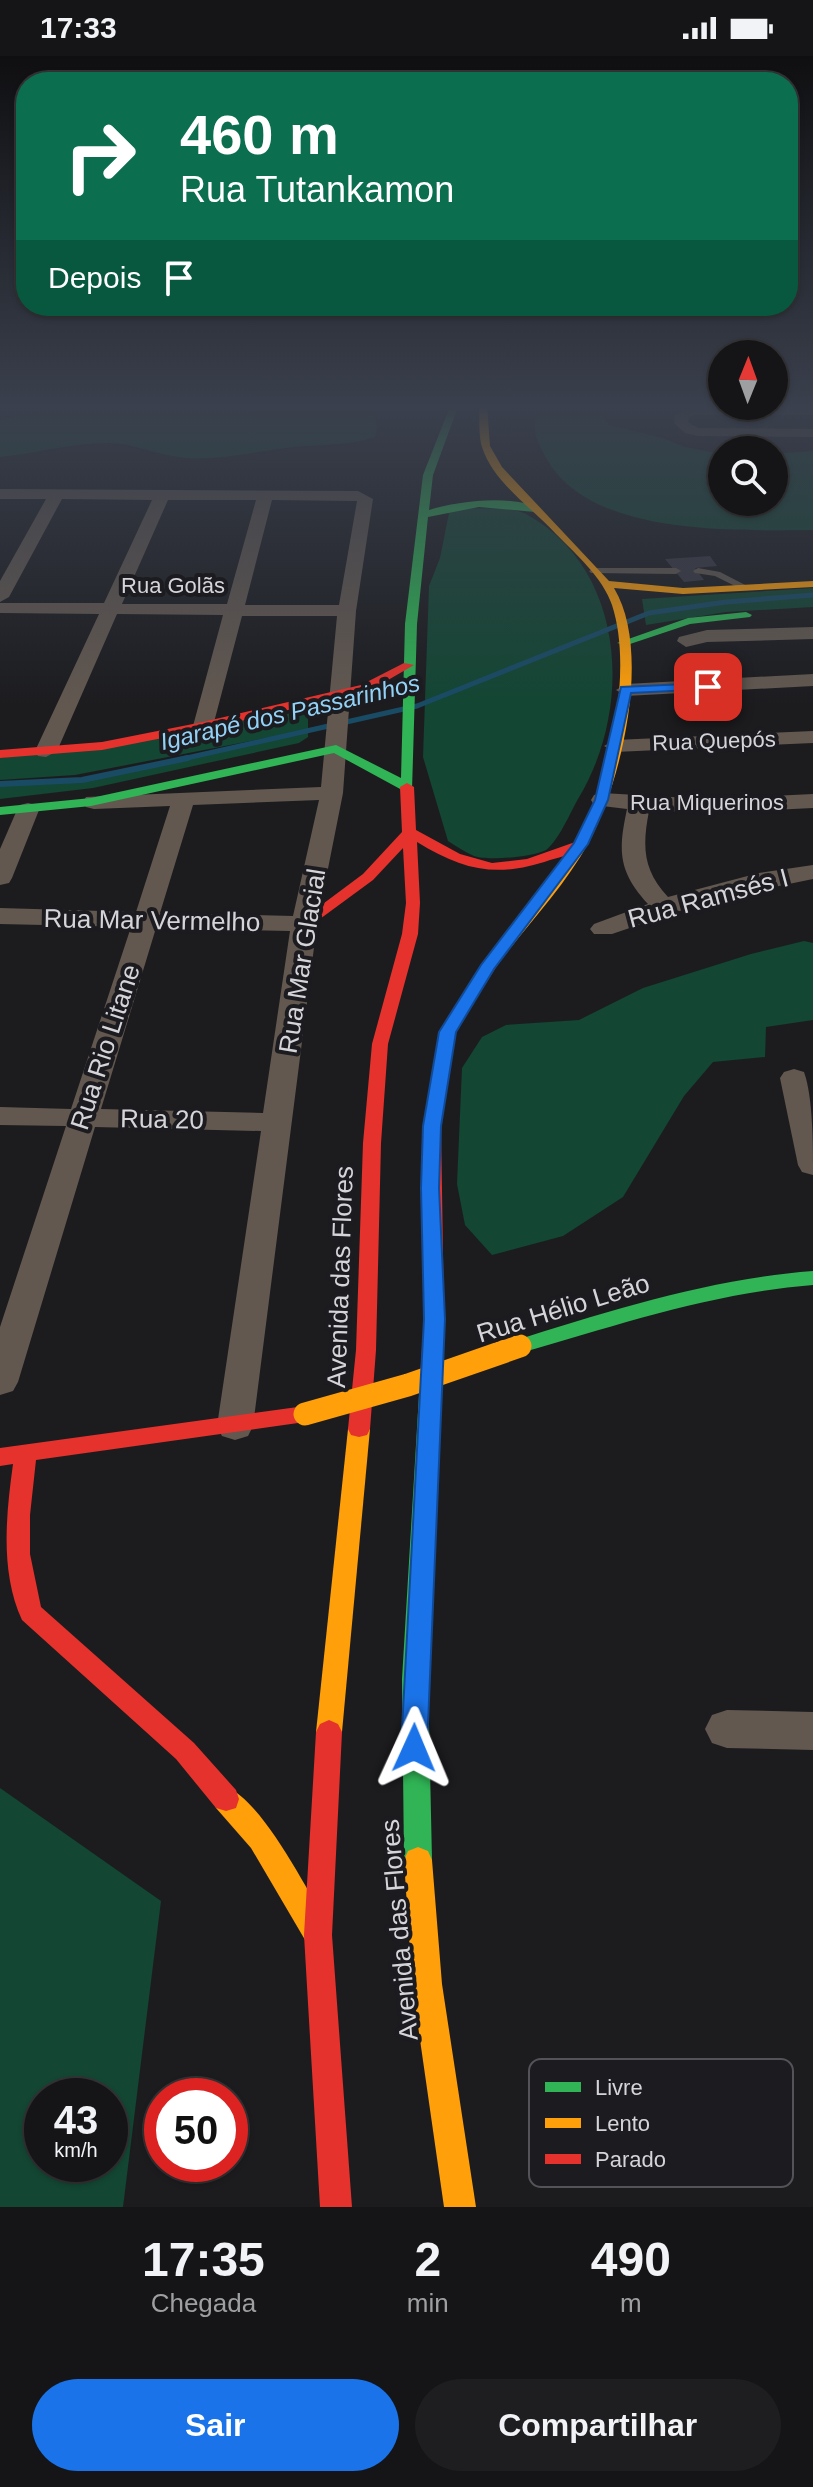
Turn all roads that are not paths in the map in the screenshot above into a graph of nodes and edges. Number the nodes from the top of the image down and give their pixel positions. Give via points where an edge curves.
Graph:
1 (51, 504) edge
2 (158, 504) edge
3 (263, 504) edge
4 (362, 504) edge
5 (426, 504) edge
6 (454, 504) edge
7 (493, 504) edge
8 (531, 504) edge
9 (535, 509) junction
10 (424, 515) junction
11 (676, 571) dead end
12 (698, 571) dead end
13 (600, 578) junction
14 (813, 584) edge
15 (746, 588) junction
16 (0, 597) edge
17 (0, 608) edge
18 (113, 609) junction
19 (235, 610) junction
20 (347, 611) junction
21 (771, 613) dead end
22 (813, 633) edge
23 (623, 635) junction
24 (686, 641) dead end
25 (408, 665) junction
26 (813, 680) edge
27 (626, 690) junction
28 (340, 702) junction
29 (203, 726) junction
30 (813, 737) edge
31 (336, 743) junction
32 (615, 746) junction
33 (46, 751) junction
34 (0, 754) edge
35 (407, 787) junction
36 (332, 793) junction
37 (602, 800) junction
38 (183, 801) junction
39 (813, 801) edge
40 (91, 802) junction
41 (639, 805) junction
42 (28, 810) junction
43 (0, 811) edge
44 (410, 832) junction
45 (581, 844) junction
46 (813, 872) edge
47 (0, 878) edge
48 (663, 906) junction
49 (0, 916) edge
50 (146, 920) junction
51 (304, 924) junction
52 (603, 929) dead end
53 (794, 1078) dead end
54 (0, 1116) edge
55 (82, 1117) junction
56 (277, 1122) junction
57 (813, 1165) edge
58 (813, 1278) edge
59 (0, 1382) edge
60 (235, 1426) junction
61 (26, 1454) junction
62 (0, 1457) edge
63 (727, 1729) dead end
64 (813, 1731) edge
65 (318, 1935) junction
66 (336, 2207) edge
67 (460, 2207) edge

1 - 16 street
2 - 18 street
3 - 19 street
4 - 20 street, Rua Mar Glacial
5 - 10 main road, Avenida das Flores
6 - 10 main road
7 - 9 main road
8 - 9 main road, Avenida das Flores
9 - 13 main road, Avenida das Flores
10 - 25 main road, Avenida das Flores
11 - 13 lane
12 - 15 lane
13 - 15 main road via 648,592
13 - 23 main road, Avenida das Flores via 617,604
14 - 15 main road
17 - 18 street, Rua Golãs
18 - 19 street, Rua Golãs
18 - 33 street
19 - 20 street, Rua Golãs
19 - 29 street
20 - 28 street, Rua Mar Glacial
21 - 23 main road via 688,621
22 - 24 street
23 - 27 main road, Avenida das Flores
25 - 28 main road
25 - 35 main road, Avenida das Flores
26 - 27 street
27 - 32 main road, Avenida das Flores
28 - 29 main road
28 - 31 street, Rua Mar Glacial
29 - 33 main road
30 - 32 street, Rua Quepós
31 - 35 main road
31 - 36 street, Rua Mar Glacial
31 - 40 main road
32 - 37 main road, Avenida das Flores
33 - 34 main road
35 - 44 main road, Avenida das Flores
36 - 38 street
36 - 51 street, Rua Mar Glacial
37 - 41 street, Rua Miquerinos
37 - 45 main road, Avenida das Flores
38 - 40 street
38 - 50 street, Rua Rio Litane
39 - 41 street, Rua Miquerinos
40 - 42 main road
41 - 48 street via 630,849 638,878
42 - 43 main road
42 - 47 street
44 - 45 main road via 462,864 488,870 532,865
44 - 51 main road via 368,877
44 - 65 main road, Avenida das Flores via 410,934 380,1044 374,1115 366,1350 331,1685
45 - 67 main road, Avenida das Flores via 487,968 447,1032 432,1126 434,1319 414,1803 427,1984
46 - 48 street, Rua Ramsés I
48 - 52 street, Rua Ramsés I
49 - 50 street, Rua Mar Vermelho
50 - 51 street, Rua Mar Vermelho
50 - 55 street, Rua Rio Litane
51 - 56 street, Rua Mar Glacial
53 - 57 street
54 - 55 street, Rua 20
55 - 56 street, Rua 20
55 - 59 street, Rua Rio Litane
56 - 60 street, Rua Mar Glacial
58 - 60 main road, Rua Hélio Leão, bridge via 726,1285 408,1385 305,1414
60 - 61 main road, Rua Hélio Leão
61 - 62 main road, Rua Hélio Leão
61 - 65 main road via 17,1553 19,1588 31,1613 185,1751 261,1839
63 - 64 street
65 - 66 main road, Avenida das Flores

